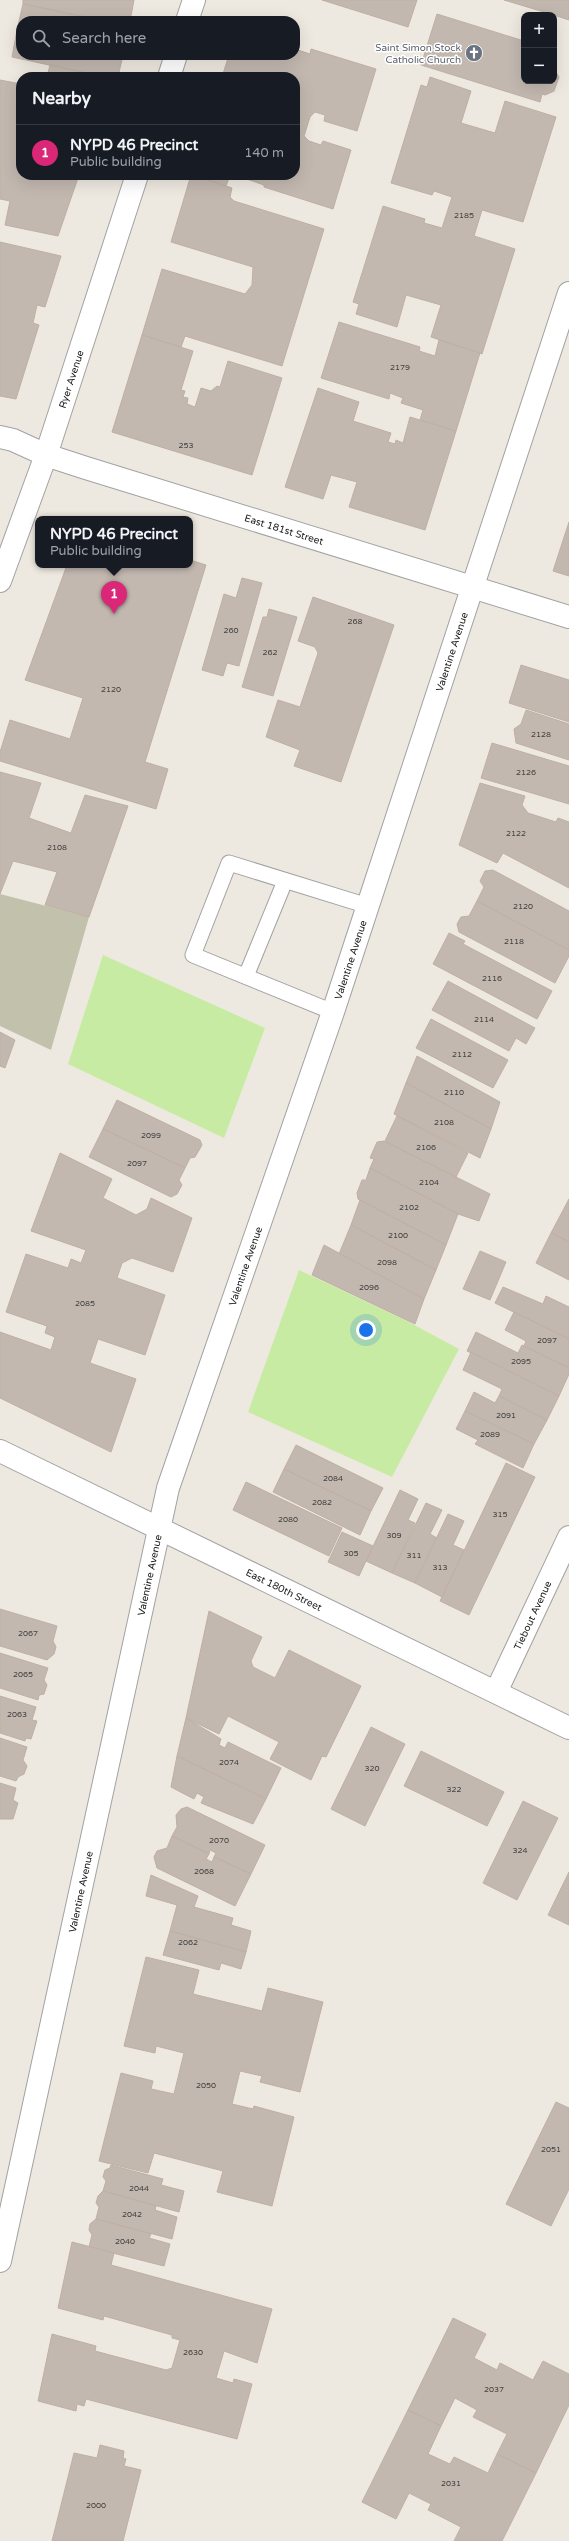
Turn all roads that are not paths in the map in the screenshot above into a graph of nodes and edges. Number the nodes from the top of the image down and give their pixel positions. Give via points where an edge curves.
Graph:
1 (194, 0) edge
2 (189, 16) edge
3 (174, 60) edge
4 (171, 72) edge
5 (135, 180) edge
6 (569, 292) edge
7 (0, 437) edge
8 (46, 455) junction
9 (0, 581) edge
10 (474, 587) junction
11 (569, 617) edge
12 (285, 881) junction
13 (368, 906) junction
14 (246, 976) junction
15 (333, 1012) junction
16 (0, 1451) edge
17 (158, 1529) junction
18 (569, 1537) edge
19 (496, 1692) junction
20 (569, 1728) edge
21 (0, 2261) edge

1 - 2 street
3 - 4 street
5 - 8 street, Ryer Avenue
6 - 10 street, Valentine Avenue
7 - 8 street, East 181st Street
8 - 9 street, Ryer Avenue
8 - 10 street, East 181st Street
10 - 11 street, East 181st Street
10 - 13 street, Valentine Avenue
12 - 13 lane
12 - 14 lane
12 - 14 lane via 229,863 194,955
13 - 15 street, Valentine Avenue
14 - 15 lane
15 - 17 street, Valentine Avenue via 168,1488
16 - 17 street, East 180th Street
17 - 19 street, East 180th Street
17 - 21 street, Valentine Avenue
18 - 19 street, Tiebout Avenue
19 - 20 street, East 180th Street

